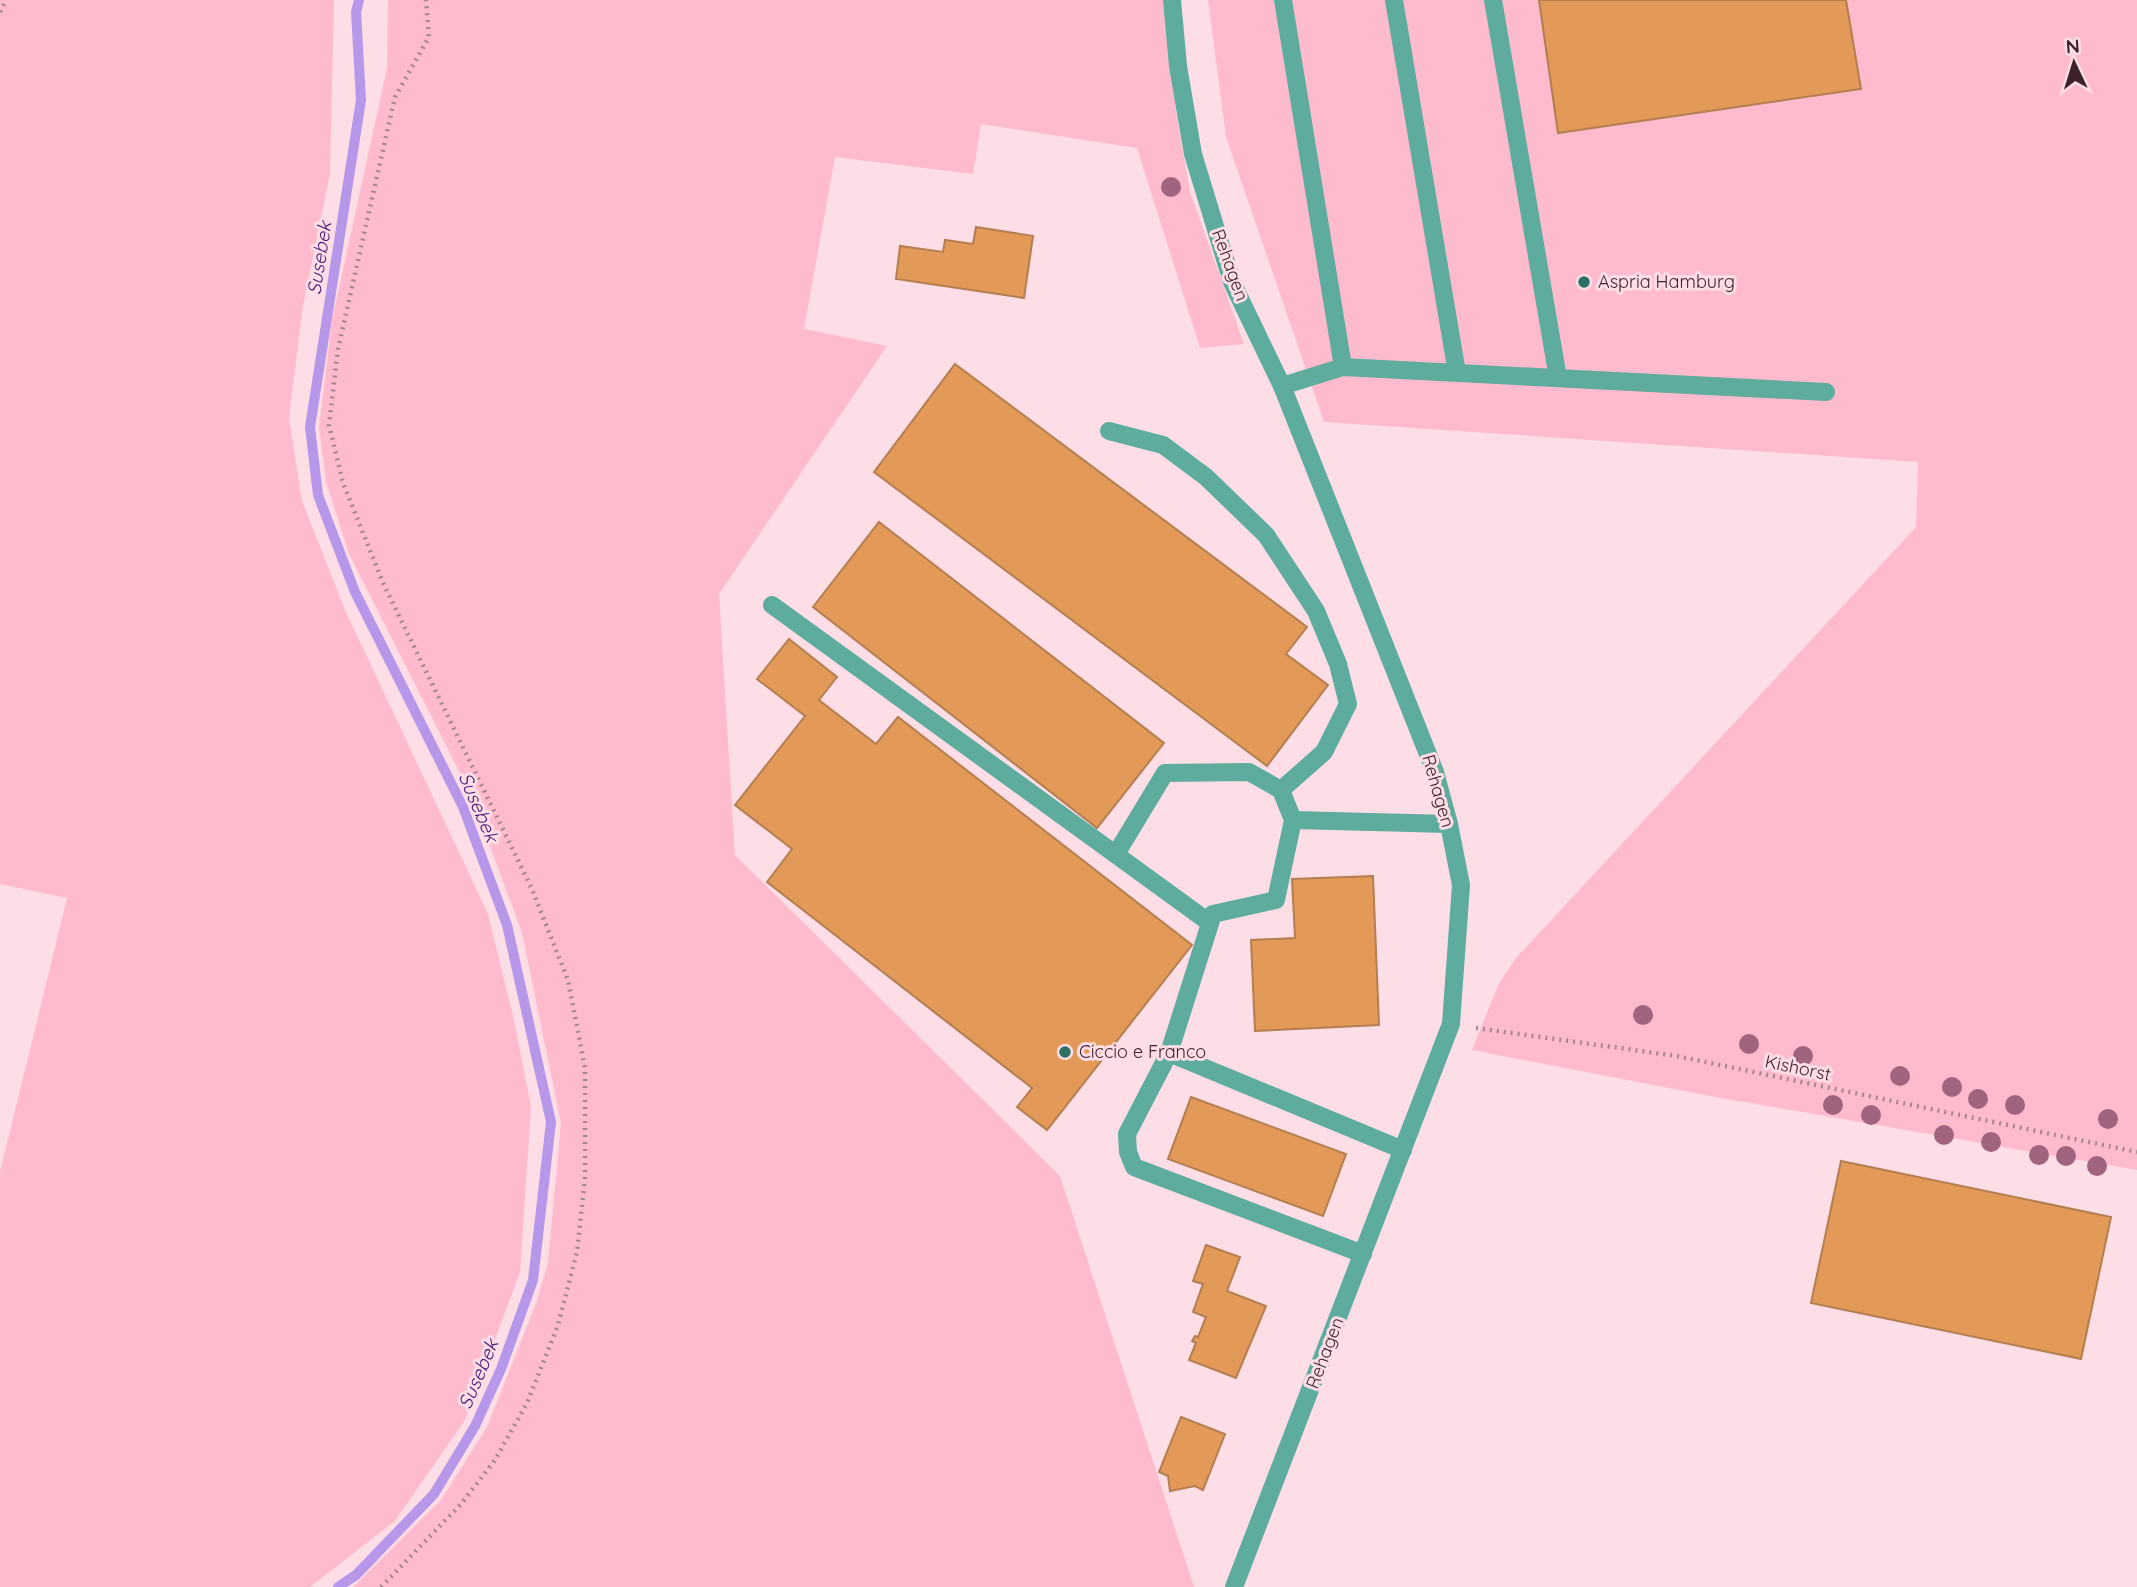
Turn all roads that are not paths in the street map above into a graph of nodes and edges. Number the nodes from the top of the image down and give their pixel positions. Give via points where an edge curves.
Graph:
1 (1172, 0) edge
2 (1283, 0) edge
3 (1394, 0) edge
4 (1493, 0) edge
5 (1343, 367) junction
6 (1457, 373) junction
7 (1558, 378) junction
8 (1282, 386) junction
9 (1826, 392) dead end
10 (1109, 431) dead end
11 (772, 605) dead end
12 (1281, 790) junction
13 (1293, 820) junction
14 (1449, 824) junction
15 (1116, 854) junction
16 (1210, 923) junction
17 (1169, 1053) junction
18 (1403, 1150) junction
19 (1363, 1254) junction
20 (1234, 1587) edge

1 - 8 street, Rehagen via 1194,153 1233,282
2 - 5 street
3 - 6 street
4 - 7 street
5 - 6 street
5 - 8 street
6 - 7 street
7 - 9 street
8 - 14 street, Rehagen via 1435,772
10 - 12 street via 1163,444 1206,477 1265,535 1316,611 1338,664 1348,704 1324,752
11 - 15 street
12 - 13 street
12 - 15 street via 1249,772 1165,773
13 - 14 street
13 - 16 street via 1276,900 1213,914
14 - 18 street, Rehagen via 1461,885 1451,1024
15 - 16 street
16 - 17 street
17 - 18 street
17 - 19 street via 1127,1134 1134,1167
18 - 19 street, Rehagen
19 - 20 street, Rehagen

